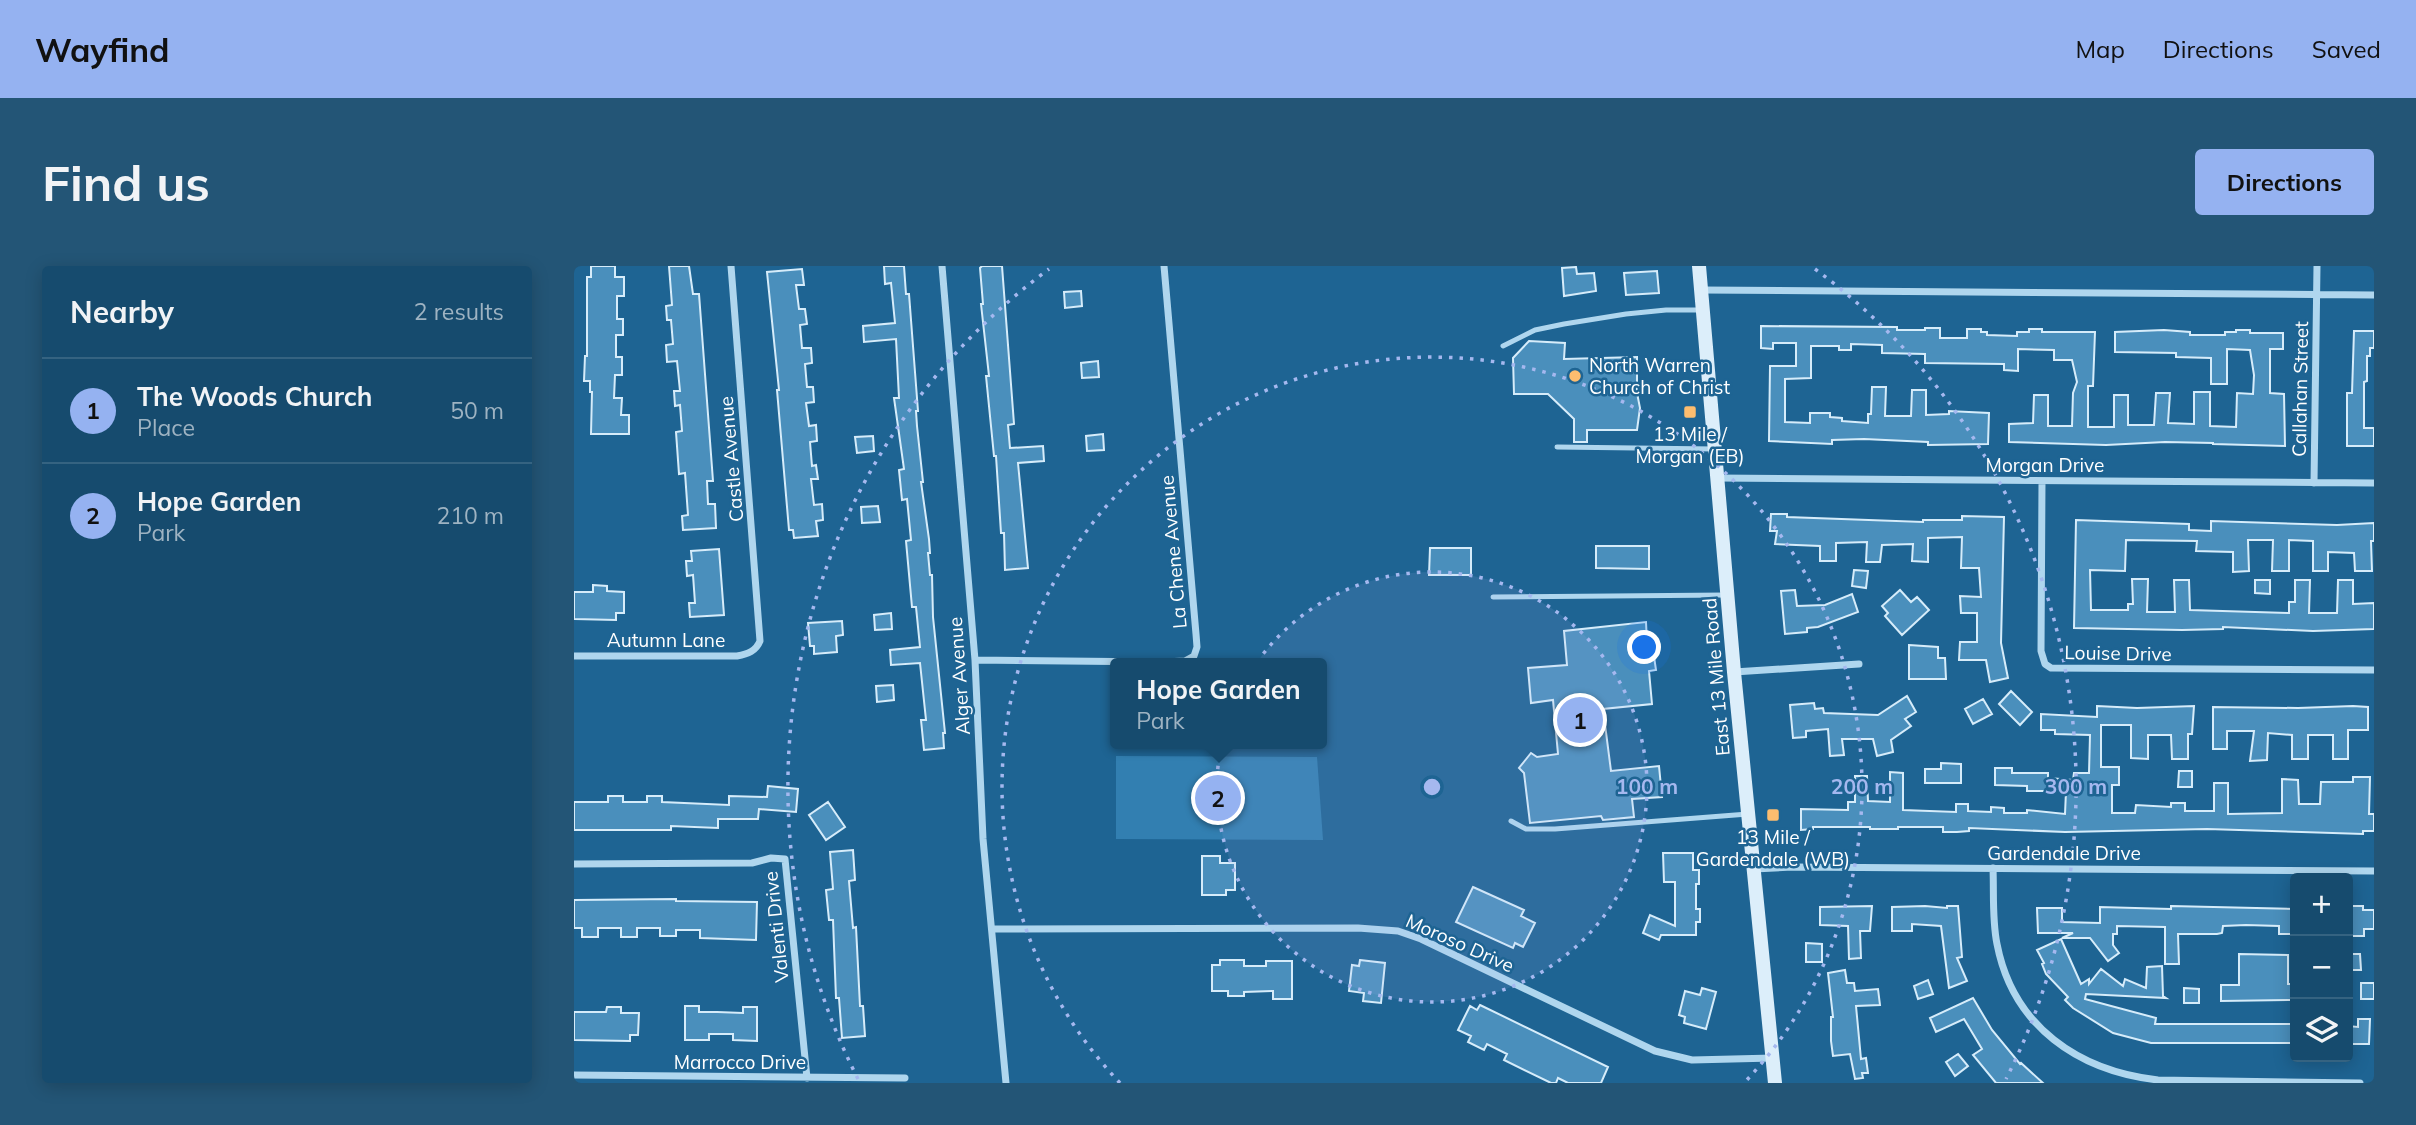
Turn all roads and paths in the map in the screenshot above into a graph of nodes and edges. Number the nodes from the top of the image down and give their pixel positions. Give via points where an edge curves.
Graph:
1 (731, 266) edge
2 (942, 266) edge
3 (1164, 266) edge
4 (1699, 266) edge
5 (2317, 266) edge
6 (1702, 290) junction
7 (2318, 295) junction
8 (2374, 295) edge
9 (1703, 310) junction
10 (1503, 346) dead end
11 (1557, 447) dead end
12 (1715, 449) junction
13 (1716, 478) junction
14 (2042, 481) junction
15 (2314, 483) junction
16 (2374, 483) edge
17 (1727, 595) junction
18 (1493, 597) dead end
19 (757, 648) joint
20 (574, 656) edge
21 (1190, 658) edge
22 (975, 660) junction
23 (1110, 661) edge
24 (1859, 664) dead end
25 (2374, 670) edge
26 (1734, 672) junction
27 (1748, 814) junction
28 (1511, 821) dead end
29 (574, 864) edge
30 (1754, 869) junction
31 (1993, 869) junction
32 (2374, 871) edge
33 (992, 929) junction
34 (1773, 1058) junction
35 (574, 1075) edge
36 (807, 1078) junction
37 (905, 1078) dead end
38 (1006, 1083) edge
39 (1775, 1083) edge
40 (2360, 1083) edge

1 - 19 street, Castle Avenue via 759,618
2 - 22 street, Alger Avenue
3 - 21 street, La Chene Avenue via 1196,634
4 - 6 main road, East 13 Mile Road
5 - 7 street, Callahan Street
6 - 7 street
6 - 9 main road, East 13 Mile Road
7 - 8 street
7 - 15 street, Callahan Street
9 - 10 lane via 1666,310 1564,324 1535,330
9 - 12 main road, East 13 Mile Road
11 - 12 lane
12 - 13 main road, East 13 Mile Road
13 - 14 street, Morgan Drive
13 - 17 main road, East 13 Mile Road
14 - 15 street, Morgan Drive
14 - 25 street, Louise Drive via 2041,651 2045,664
15 - 16 street, Morgan Drive
17 - 18 lane
17 - 26 main road, East 13 Mile Road
19 - 20 street, Autumn Lane via 737,656
22 - 23 street, La Chene Avenue
22 - 33 street, Alger Avenue via 982,839
24 - 26 street
26 - 27 main road, East 13 Mile Road
27 - 28 lane via 1555,829 1526,829
27 - 30 main road, East 13 Mile Road
29 - 36 street, Valenti Drive via 785,859
30 - 31 street, Gardendale Drive
30 - 34 main road, East 13 Mile Road
31 - 32 street, Gardendale Drive
31 - 40 street via 1996,942 2009,982 2048,1034 2074,1055 2108,1070 2158,1080
33 - 34 street, Moroso Drive via 1398,931 1655,1051 1692,1060
33 - 38 street, Alger Avenue
34 - 39 main road, East 13 Mile Road
35 - 36 street, Marrocco Drive
36 - 37 street, Marrocco Drive

